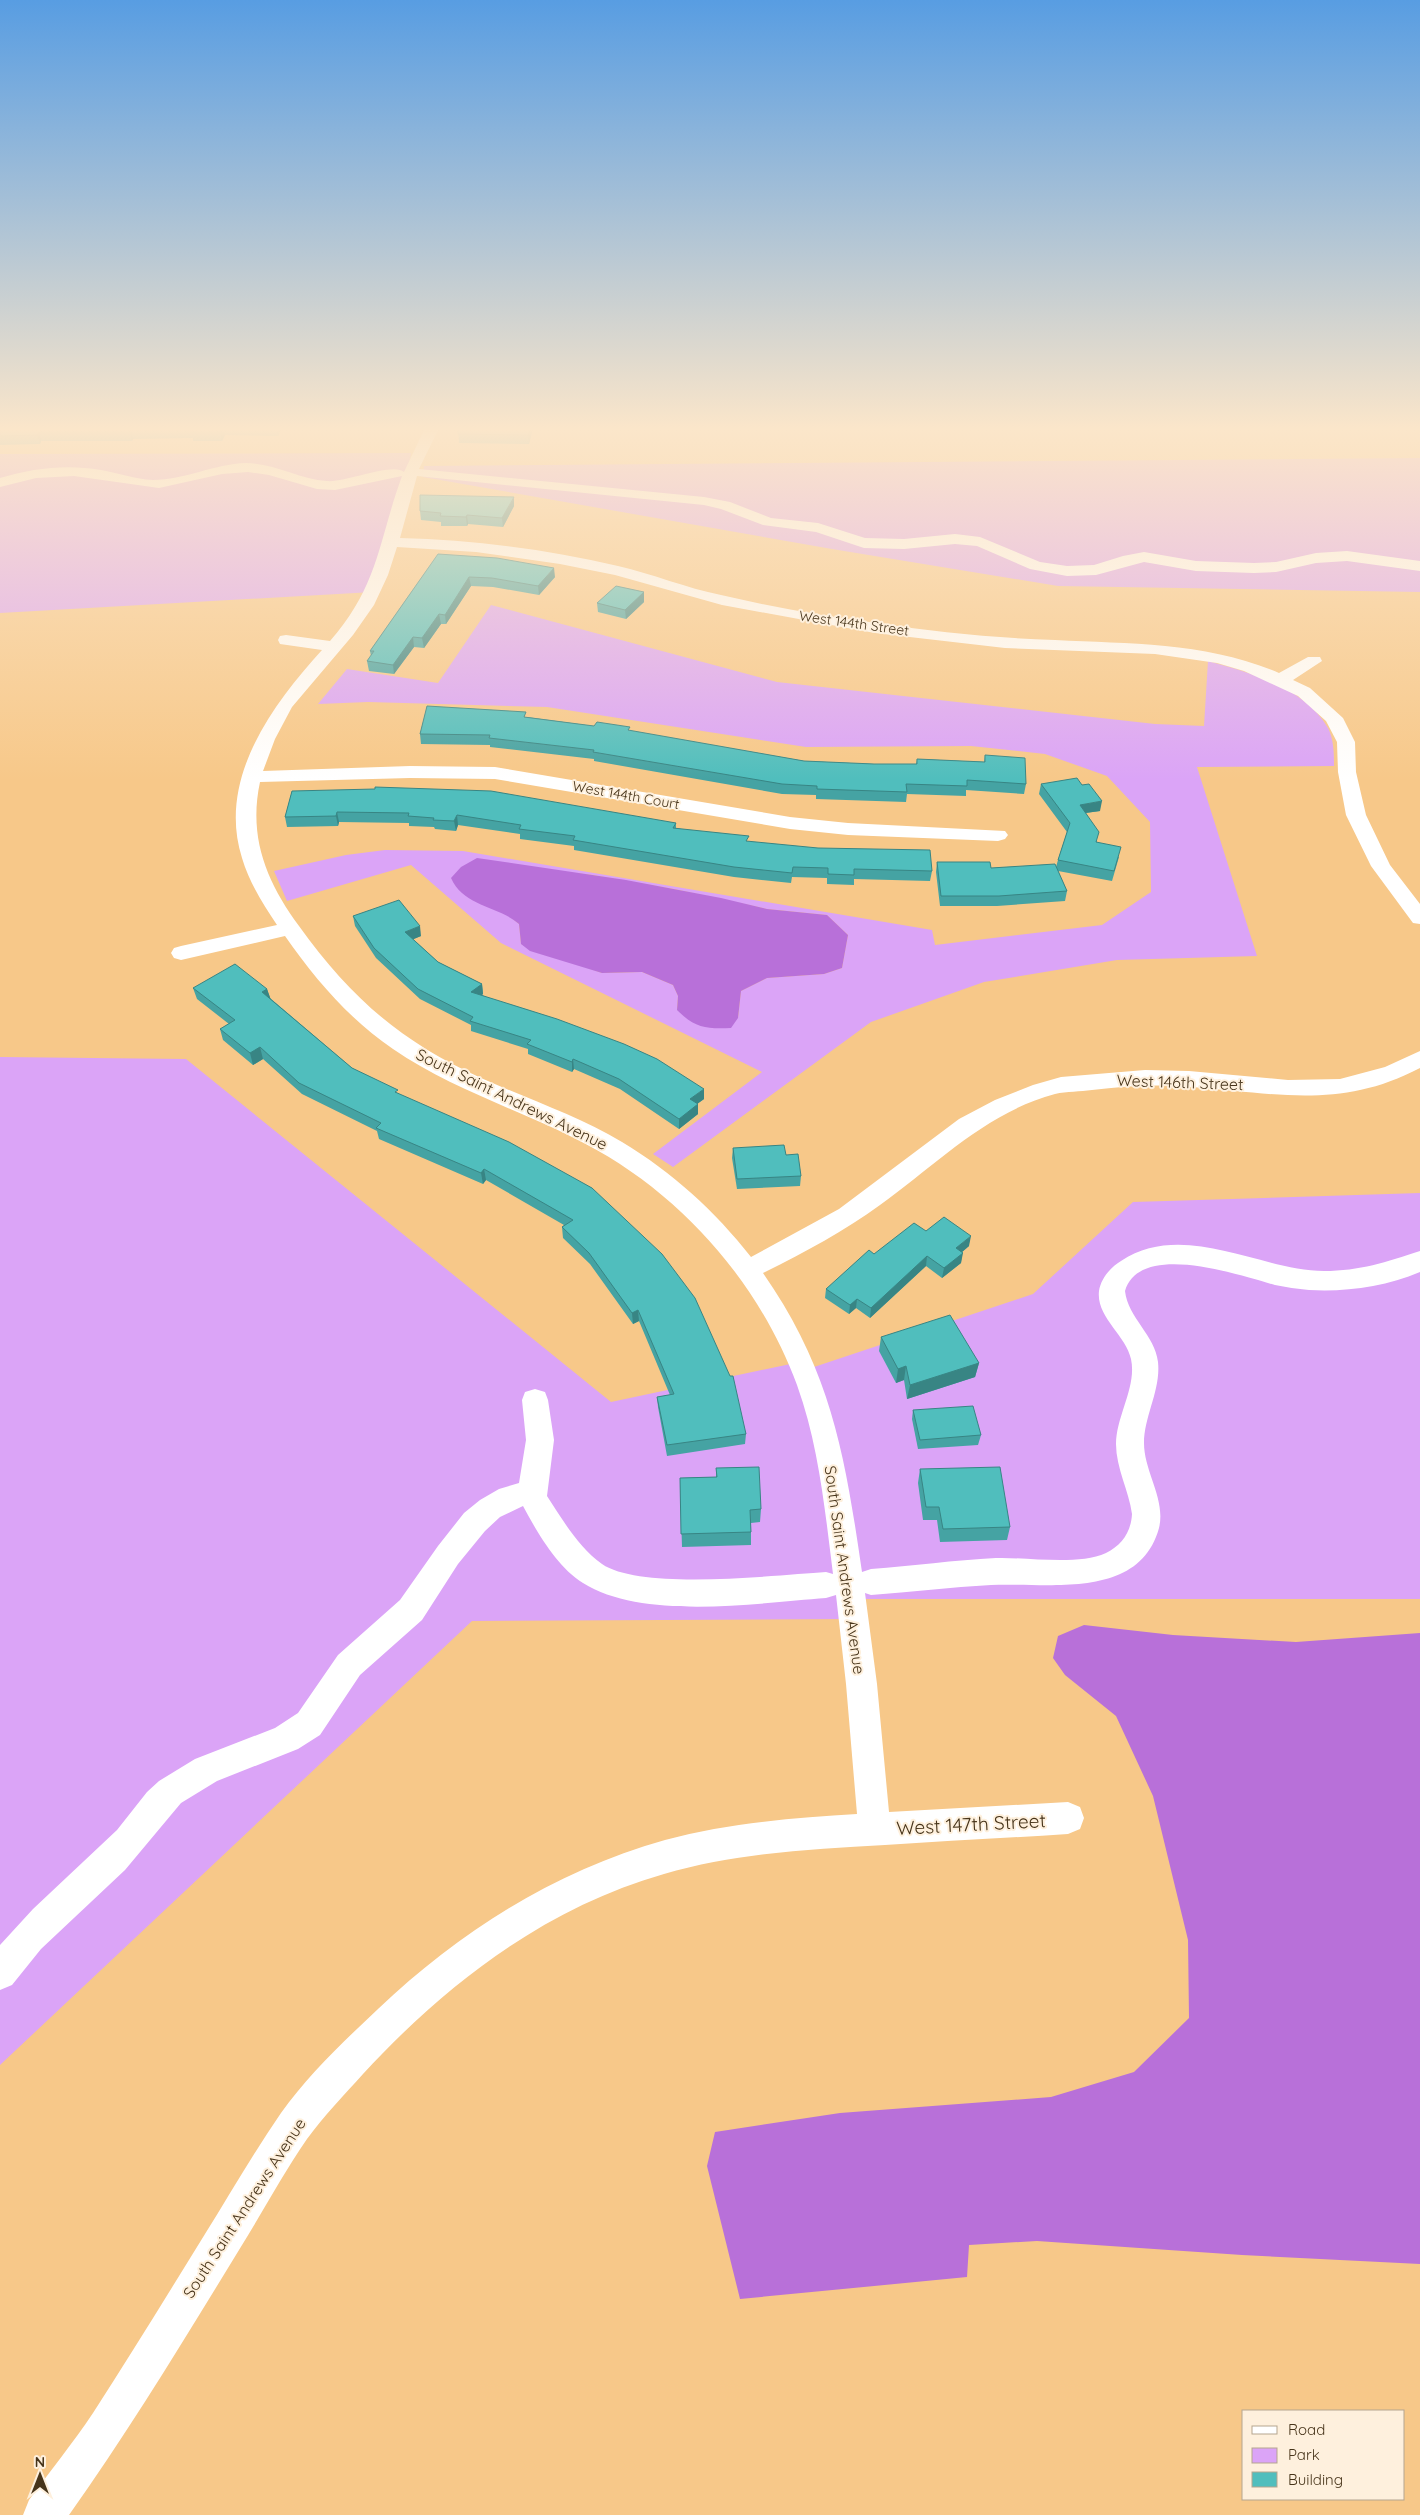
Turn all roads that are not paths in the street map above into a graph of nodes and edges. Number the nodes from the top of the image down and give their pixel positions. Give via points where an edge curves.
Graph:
1 (390, 545) edge
2 (456, 545) edge
3 (992, 545) edge
4 (1420, 566) edge
5 (286, 640) dead end
6 (334, 647) junction
7 (1314, 661) dead end
8 (1280, 680) junction
9 (252, 777) junction
10 (998, 835) dead end
11 (1420, 918) edge
12 (290, 928) junction
13 (181, 953) dead end
14 (1420, 1058) edge
15 (1420, 1262) edge
16 (746, 1270) junction
17 (535, 1400) dead end
18 (532, 1491) junction
19 (871, 1582) dead end
20 (826, 1585) dead end
21 (1068, 1818) dead end
22 (874, 1829) junction
23 (0, 1973) edge
24 (44, 2515) edge

1 - 6 street, South Saint Andrews Avenue via 373,592
2 - 8 street, West 144th Street via 562,559 743,605 855,625 1024,644 1174,650 1219,658
3 - 4 street via 1036,566 1068,571 1096,570 1144,557 1190,565 1254,568 1347,556
5 - 6 street
6 - 9 street, South Saint Andrews Avenue via 280,712
7 - 8 street
8 - 11 street, West 144th Street via 1304,692 1334,718 1346,742 1347,772 1356,815 1381,866
9 - 10 street, West 144th Court via 410,772 495,774 790,823
9 - 12 street, South Saint Andrews Avenue via 246,819 248,846 262,885
12 - 13 street
12 - 16 street, South Saint Andrews Avenue via 310,957 349,1001 392,1038 443,1068 584,1131 637,1163 703,1217
14 - 16 street, West 146th Street via 1397,1072 1338,1088 1305,1090 1201,1080 1127,1078 1053,1087 1008,1104 958,1131 853,1211 794,1247
15 - 19 street via 1388,1273 1327,1281 1288,1278 1233,1262 1190,1255 1136,1264 1122,1273 1114,1284 1112,1295 1116,1312 1142,1350 1146,1367 1130,1438 1146,1524 1142,1537 1133,1548 1120,1560 1093,1570 958,1574
16 - 22 street, South Saint Andrews Avenue via 794,1345 829,1455 855,1621
17 - 18 street via 540,1440
18 - 20 street via 540,1509 578,1560 593,1575 614,1584 692,1592
18 - 23 street via 499,1502 471,1524 411,1610 350,1664 309,1724 274,1744 205,1772 170,1792 130,1841 34,1932
21 - 22 street, West 147th Street
22 - 24 street, South Saint Andrews Avenue via 806,1833 714,1846 616,1873 515,1923 465,1956 409,2000 331,2080 295,2125 106,2429

